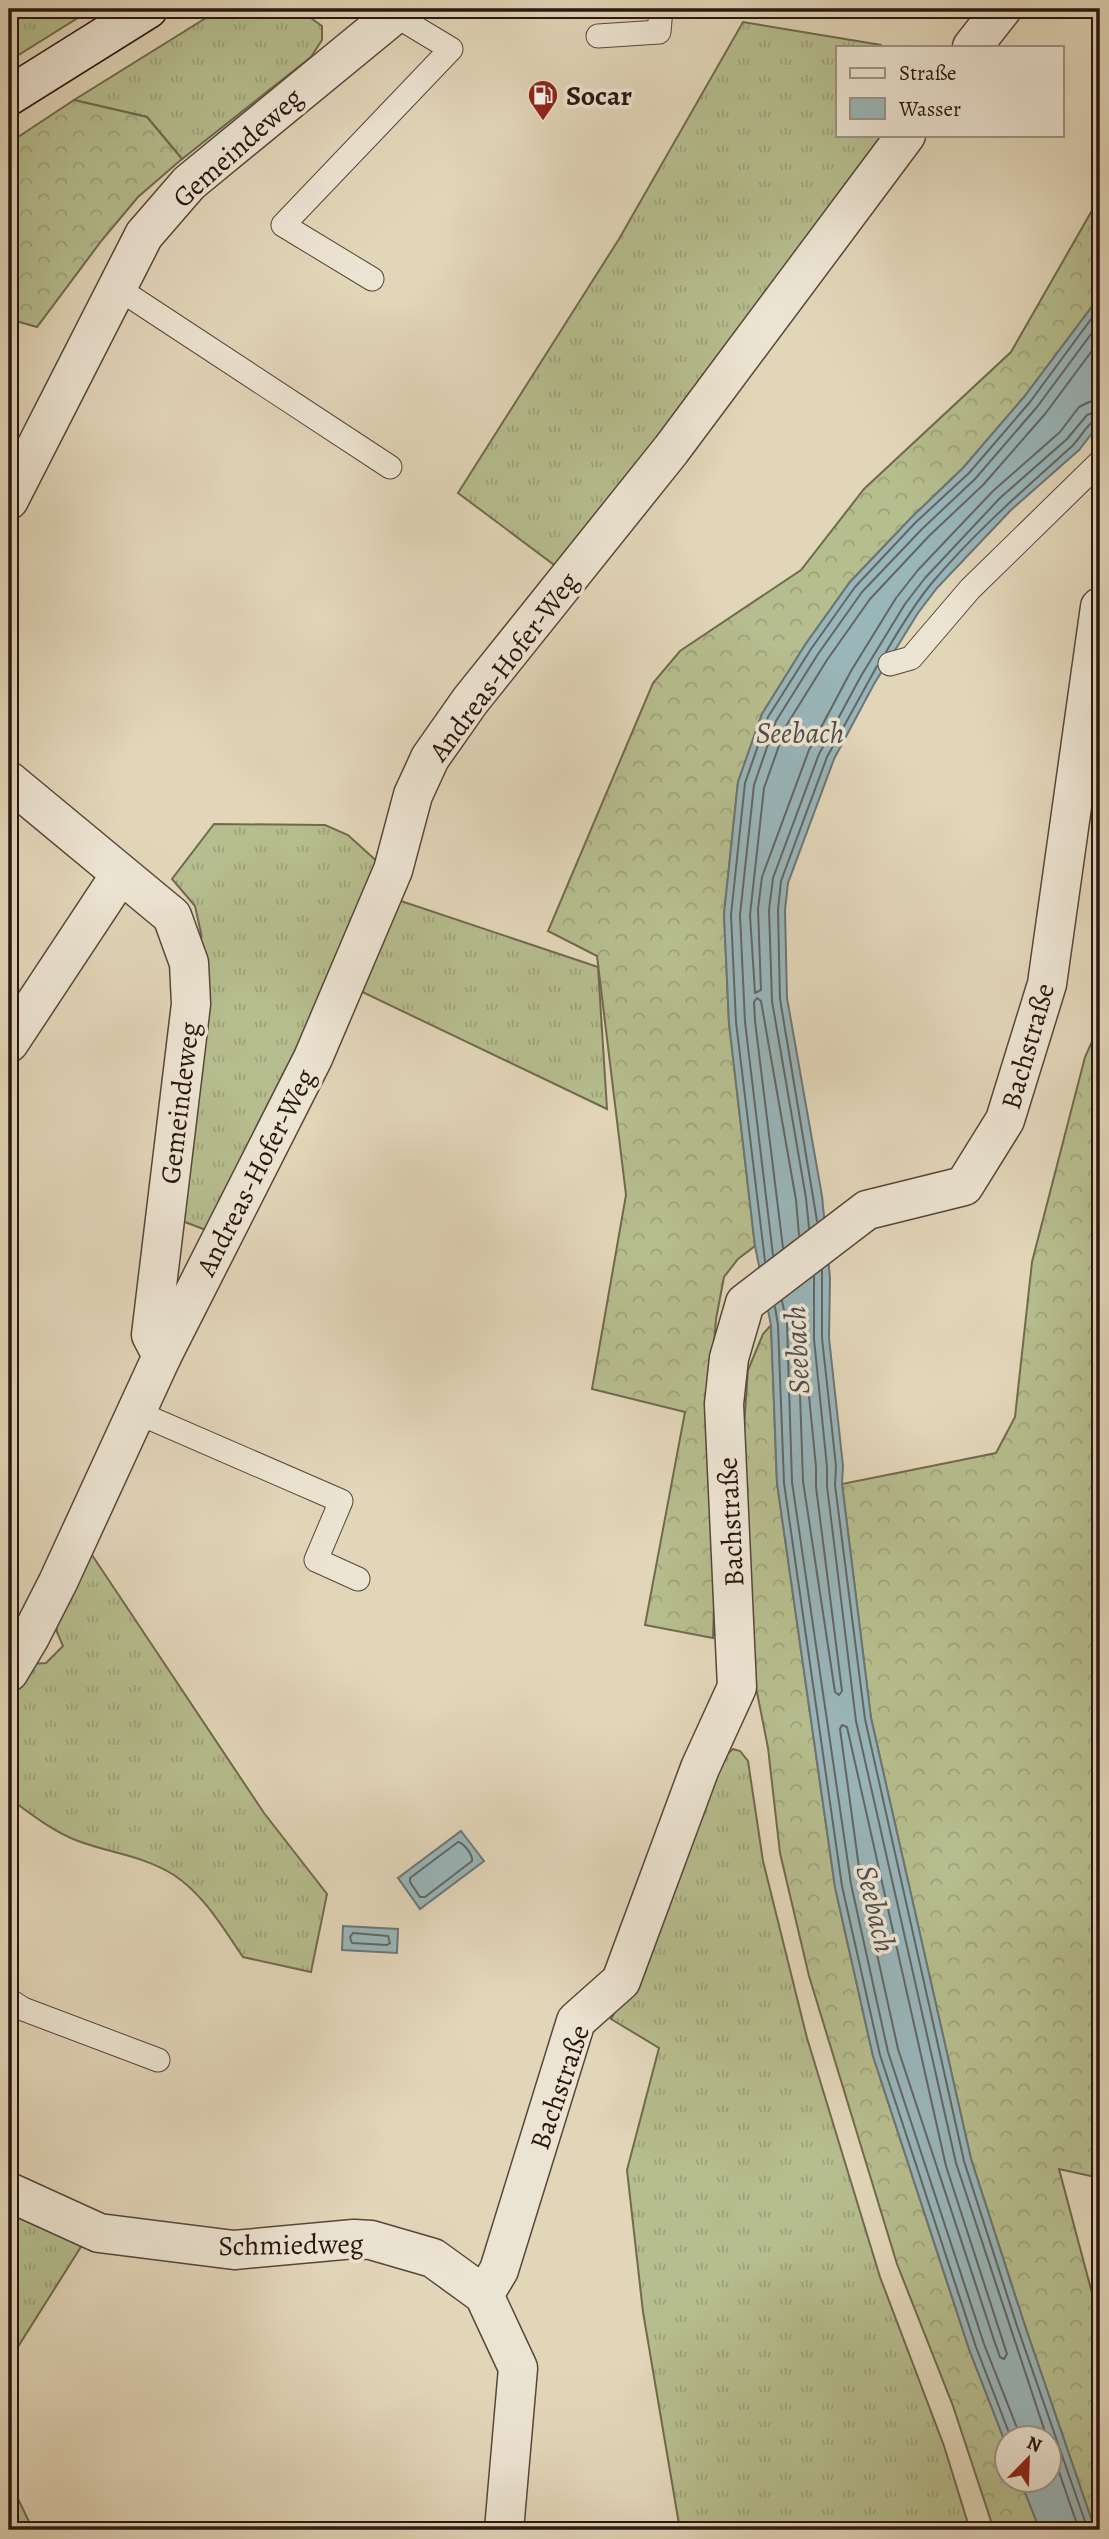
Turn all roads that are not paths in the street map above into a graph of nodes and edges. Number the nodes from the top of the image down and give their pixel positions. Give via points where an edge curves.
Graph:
1 (148, 9) edge
2 (660, 9) edge
3 (1002, 9) edge
4 (397, 11) edge
5 (598, 36) dead end
6 (973, 46) edge
7 (9, 96) edge
8 (905, 136) edge
9 (372, 279) dead end
10 (116, 287) junction
11 (1100, 462) edge
12 (390, 467) dead end
13 (9, 500) edge
14 (1100, 607) edge
15 (890, 664) dead end
16 (9, 781) edge
17 (120, 875) junction
18 (9, 1043) edge
19 (162, 1356) junction
20 (136, 1412) junction
21 (358, 1579) dead end
22 (9, 1672) edge
23 (9, 2000) edge
24 (158, 2060) dead end
25 (9, 2192) edge
26 (484, 2295) junction
27 (503, 2530) edge

1 - 7 street
2 - 5 lane via 659,32
3 - 6 street
4 - 9 lane via 451,50 283,226
4 - 10 street, Gemeindeweg via 189,183 144,235
8 - 19 street, Andreas-Hofer-Weg via 671,450 470,701 430,758 413,796 393,870 313,1058
10 - 12 lane
10 - 13 street, Gemeindeweg
11 - 15 lane via 970,589 911,658
14 - 26 street, Bachstraße via 1047,984 1005,1120 964,1186 867,1210 745,1303 729,1358 724,1404 737,1687 700,1768 621,1980 576,2021 499,2270
16 - 17 street, Gemeindeweg
17 - 18 street
17 - 19 street, Gemeindeweg via 172,916 189,963 189,1018 151,1335
19 - 20 street, Andreas-Hofer-Weg
20 - 21 lane via 341,1501 316,1560
20 - 22 street, Andreas-Hofer-Weg via 58,1582
23 - 24 lane
25 - 26 street, Schmiedweg via 99,2233 234,2249 371,2240 433,2258
26 - 27 street via 518,2368

